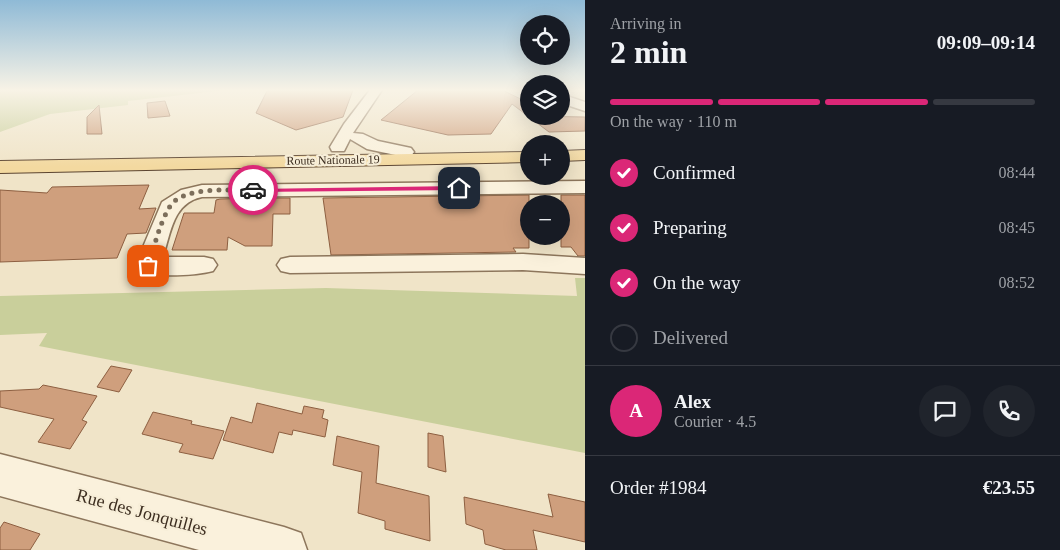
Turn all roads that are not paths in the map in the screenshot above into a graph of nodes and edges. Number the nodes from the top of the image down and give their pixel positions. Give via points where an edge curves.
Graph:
1 (358, 115) joint
2 (520, 150) edge
3 (570, 150) edge
4 (585, 150) edge
5 (343, 151) junction
6 (585, 155) edge
7 (520, 156) edge
8 (570, 156) edge
9 (0, 160) edge
10 (0, 167) edge
11 (585, 186) edge
12 (354, 189) junction
13 (204, 265) dead end
14 (290, 265) dead end
15 (585, 266) edge
16 (0, 475) edge
17 (284, 550) edge

1 - 5 street
1 - 5 street via 348,127
2 - 5 main road, Route Nationale 19
3 - 4 main road
5 - 7 main road, Route Nationale 19
5 - 9 main road, Route Nationale 19
5 - 10 main road, Route Nationale 19
5 - 12 street
6 - 8 main road
11 - 12 street
12 - 13 street via 202,191 178,198 169,206 148,266
14 - 15 street via 523,262
16 - 17 street, Rue des Jonquilles

